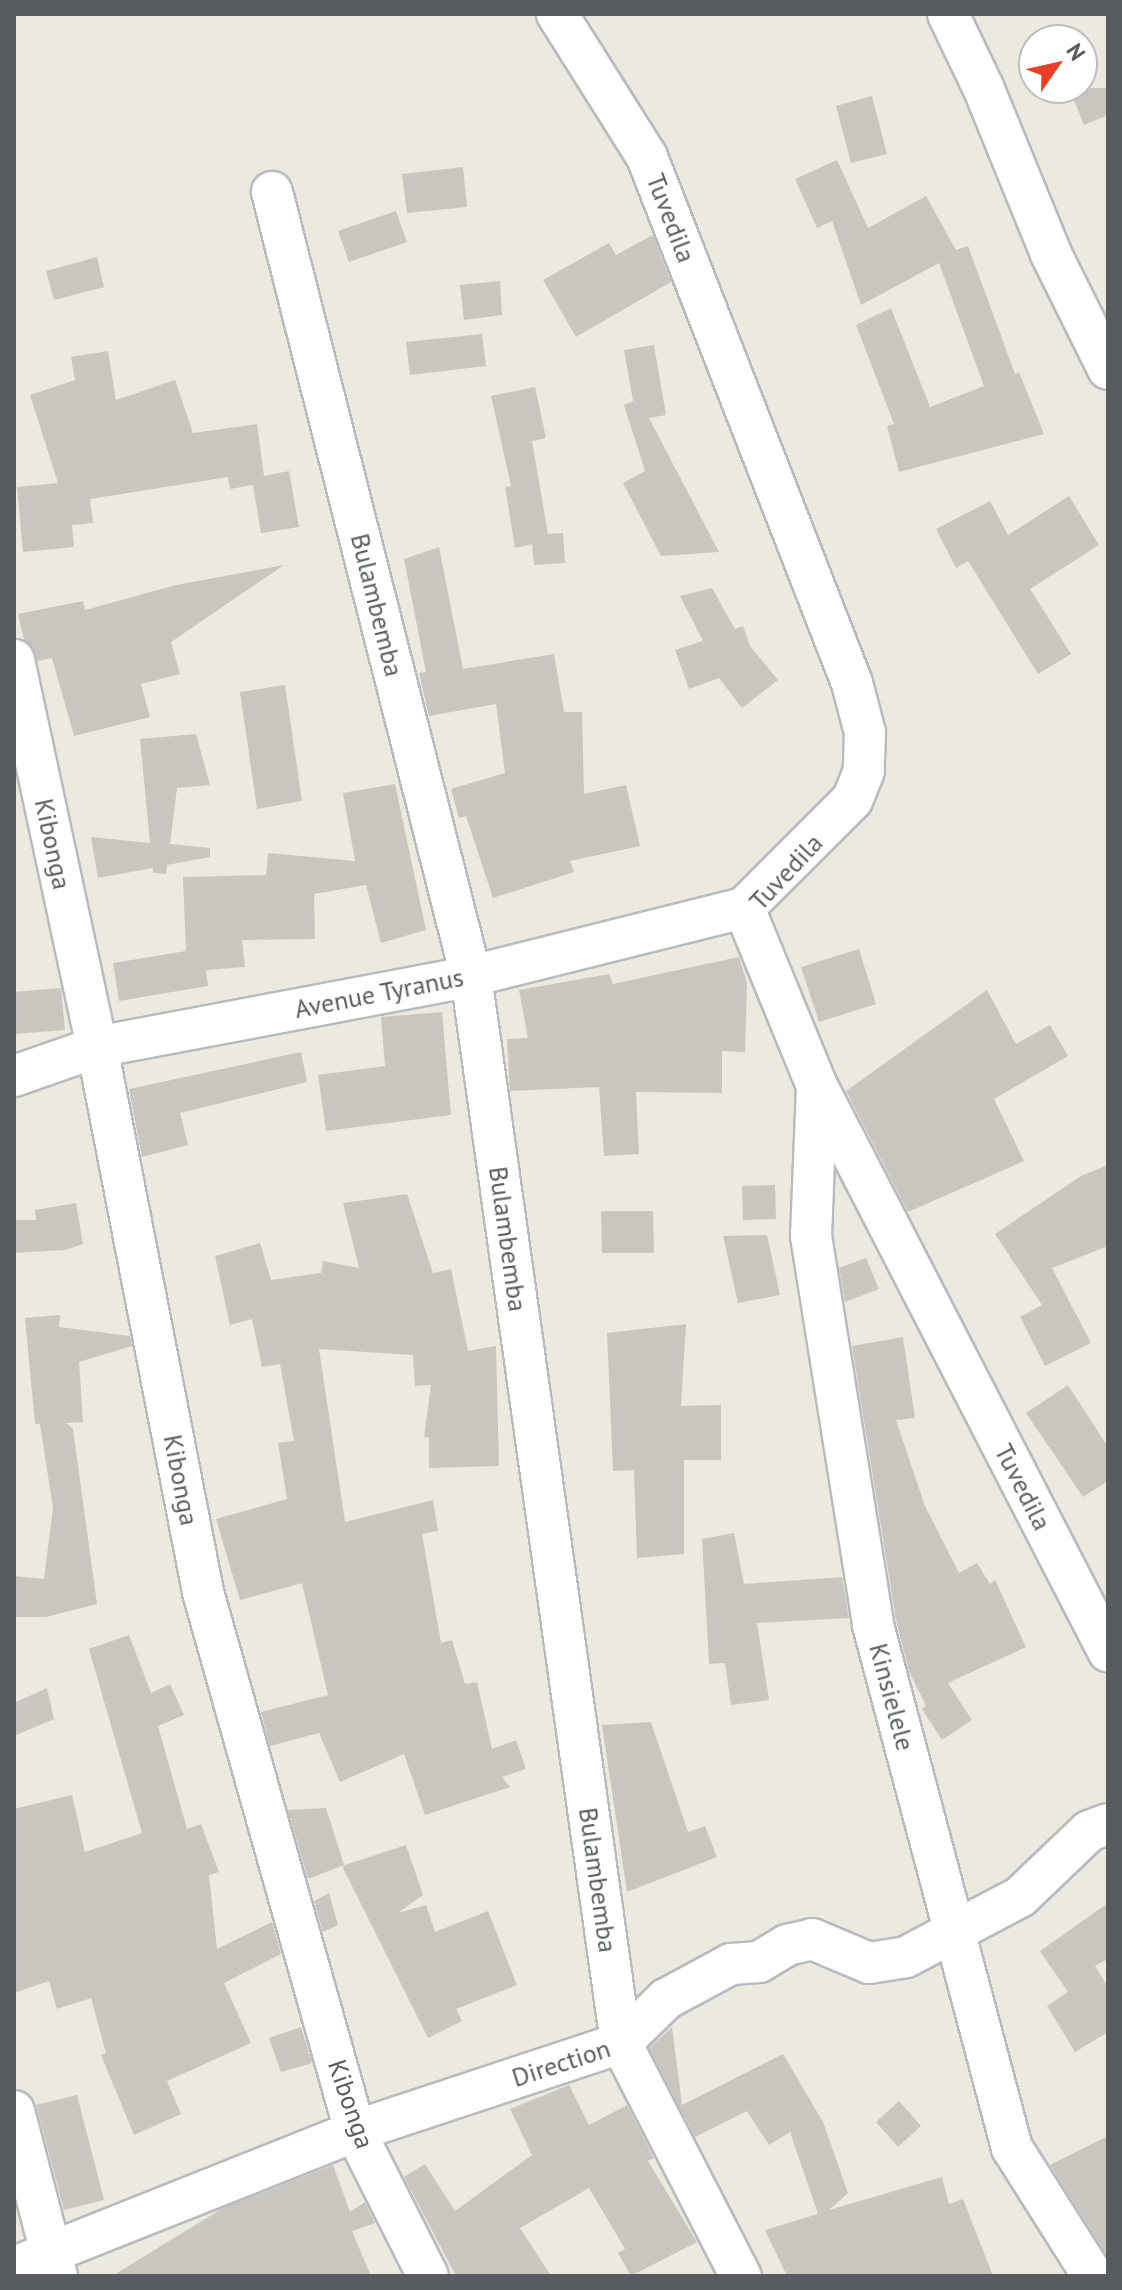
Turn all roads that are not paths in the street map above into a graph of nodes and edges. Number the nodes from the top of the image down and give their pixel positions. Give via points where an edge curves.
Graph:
1 (557, 14) edge
2 (948, 14) edge
3 (272, 192) dead end
4 (1108, 369) edge
5 (14, 660) edge
6 (744, 908) junction
7 (471, 976) junction
8 (97, 1047) junction
9 (14, 1076) edge
10 (817, 1086) junction
11 (1108, 1651) edge
12 (1108, 1824) edge
13 (956, 1930) junction
14 (621, 2043) junction
15 (14, 2111) edge
16 (355, 2131) junction
17 (40, 2265) edge
18 (428, 2276) edge
19 (741, 2276) edge
20 (1093, 2276) edge

1 - 6 street, Tuvedila via 647,157 852,683 865,733 864,771 852,800
2 - 4 street via 1051,254
3 - 7 street, Bulambemba
5 - 8 street, Kibonga
6 - 7 street, Avenue Tyranus
6 - 10 street, Tuvedila
7 - 8 street, Avenue Tyranus
7 - 14 street, Bulambemba
8 - 9 street, Avenue Tyranus
8 - 16 street, Kibonga via 203,1592
10 - 11 street, Tuvedila
10 - 13 street, Kinsielele via 811,1236 870,1610
12 - 13 street, Direction via 1089,1831 1020,1897
13 - 14 street, Direction via 906,1957 869,1963 812,1939 787,1945 759,1962 731,1964 704,1976 666,1999
13 - 20 street, Kinsielele via 1012,2148
14 - 16 street, Direction
14 - 19 street, Bulambemba
15 - 17 street
16 - 17 street, Direction
16 - 18 street, Kibonga

